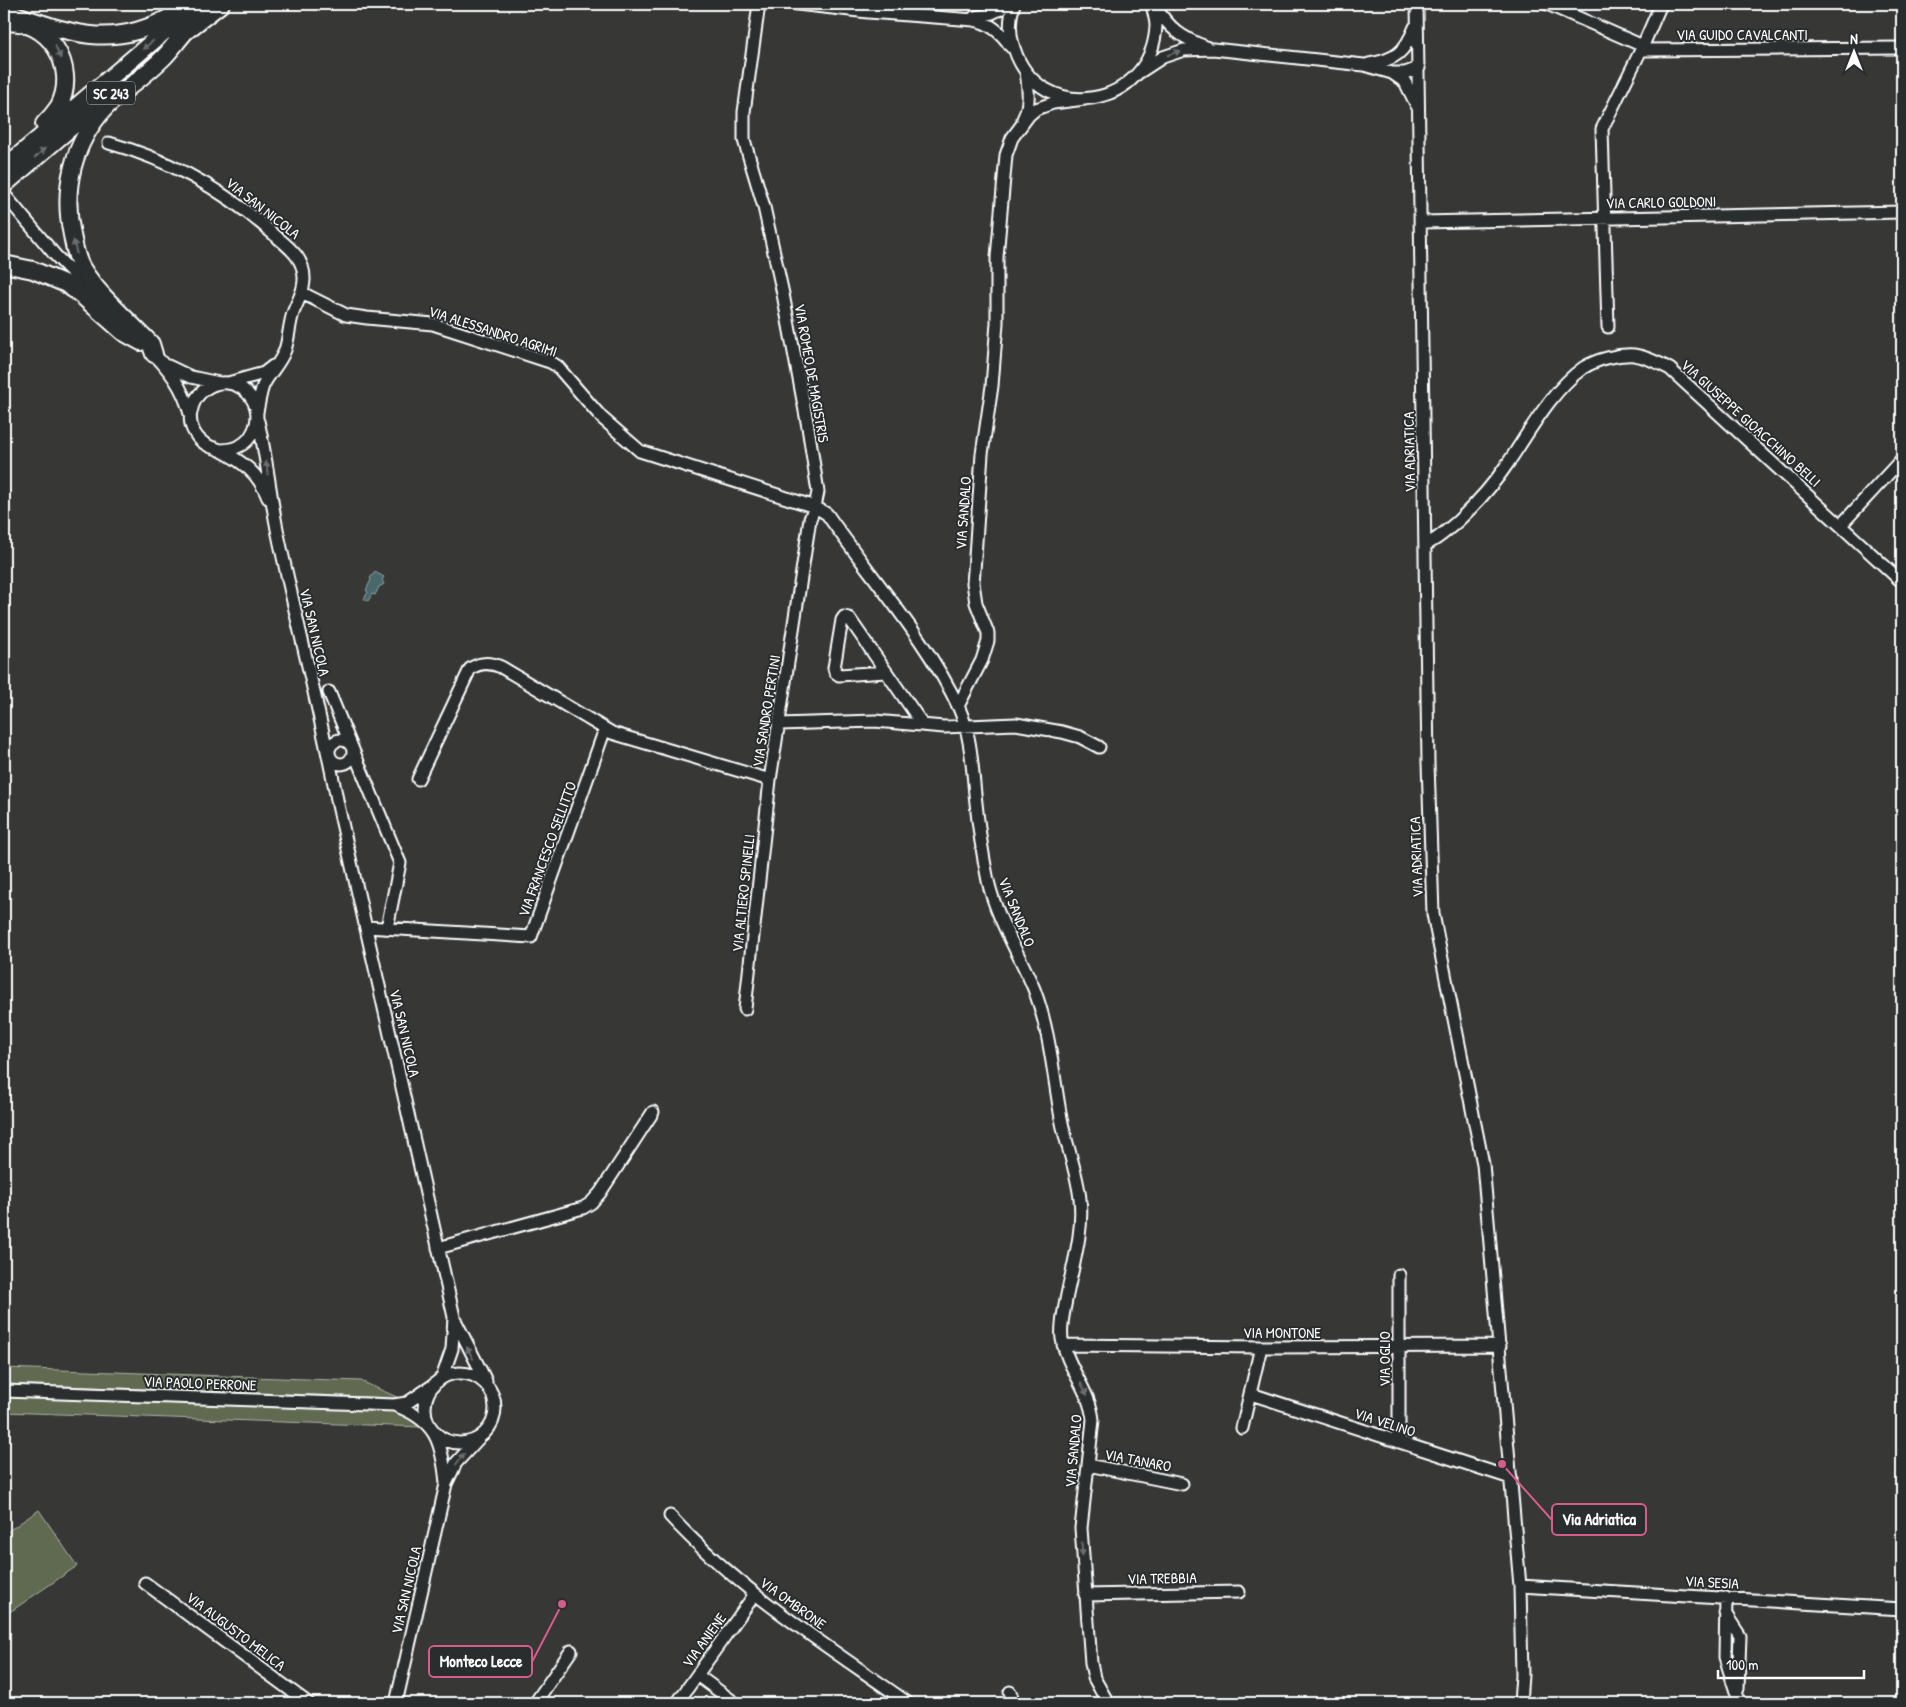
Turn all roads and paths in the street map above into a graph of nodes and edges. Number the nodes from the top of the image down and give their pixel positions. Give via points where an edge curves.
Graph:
1 (190, 4) edge
2 (200, 4) edge
3 (221, 4) edge
4 (759, 4) edge
5 (797, 4) edge
6 (1007, 4) edge
7 (1014, 4) edge
8 (1153, 4) edge
9 (1417, 4) edge
10 (1547, 4) edge
11 (1661, 4) edge
12 (4, 11) edge
13 (962, 18) junction
14 (1417, 21) junction
15 (4, 23) edge
16 (185, 32) junction
17 (1642, 48) junction
18 (1902, 48) edge
19 (1213, 49) junction
20 (1018, 59) junction
21 (1390, 59) junction
22 (1364, 65) junction
23 (1419, 68) junction
24 (1026, 72) junction
25 (1140, 72) junction
26 (1392, 72) junction
27 (1085, 99) junction
28 (1420, 113) junction
29 (1019, 127) junction
30 (109, 143) dead end
31 (5, 167) edge
32 (4, 185) edge
33 (4, 194) edge
34 (1902, 212) edge
35 (1604, 219) junction
36 (1421, 222) junction
37 (4, 264) edge
38 (302, 293) junction
39 (1608, 327) dead end
40 (141, 342) junction
41 (159, 359) junction
42 (280, 360) junction
43 (224, 383) junction
44 (190, 416) junction
45 (258, 416) junction
46 (219, 450) junction
47 (1902, 459) edge
48 (815, 507) junction
49 (274, 516) junction
50 (1841, 525) junction
51 (1425, 545) junction
52 (1902, 582) edge
53 (886, 672) junction
54 (329, 692) dead end
55 (958, 706) junction
56 (780, 724) junction
57 (923, 725) junction
58 (966, 727) junction
59 (605, 730) junction
60 (352, 746) junction
61 (1099, 747) dead end
62 (329, 755) junction
63 (418, 780) dead end
64 (770, 780) junction
65 (366, 927) junction
66 (387, 928) junction
67 (745, 1009) dead end
68 (653, 1112) dead end
69 (438, 1248) junction
70 (1399, 1275) dead end
71 (454, 1317) junction
72 (1063, 1345) junction
73 (1500, 1346) junction
74 (1261, 1347) junction
75 (1400, 1347) junction
76 (442, 1378) junction
77 (432, 1386) junction
78 (489, 1387) junction
79 (4, 1392) edge
80 (1251, 1394) junction
81 (394, 1405) junction
82 (1242, 1428) dead end
83 (433, 1431) junction
84 (479, 1438) junction
85 (1399, 1442) junction
86 (1088, 1465) junction
87 (1511, 1478) junction
88 (446, 1484) junction
89 (1182, 1484) dead end
90 (670, 1516) dead end
91 (146, 1583) dead end
92 (1520, 1586) junction
93 (1239, 1592) dead end
94 (755, 1594) junction
95 (1086, 1595) junction
96 (1726, 1598) junction
97 (1902, 1609) edge
98 (1725, 1613) junction
99 (571, 1651) dead end
100 (697, 1675) junction
101 (1010, 1692) dead end
102 (308, 1703) edge
103 (396, 1703) edge
104 (535, 1703) edge
105 (677, 1703) edge
106 (735, 1703) edge
107 (908, 1703) edge
108 (1014, 1703) edge
109 (1108, 1703) edge
110 (1520, 1703) edge

1 - 12 highway via 153,26 109,37 74,33
2 -> 31 highway, SC 243
3 - 16 highway, SC 243
4 - 48 street, VIA ROMEO DE MAGISTRIS via 744,112 744,140 764,207 783,294 818,492
5 - 13 street
6 - 13 street via 985,16
7 - 20 street via 1011,37
8 - 19 street via 1166,22 1186,40
8 - 25 street via 1156,25 1152,50
9 - 14 street, VIA ADRIATICA
10 - 17 street
11 - 17 street
13 - 20 street via 981,21 995,28
14 - 21 street via 1406,47
14 - 23 street, VIA ADRIATICA
15 -> 31 highway via 26,25 42,32 54,43 64,73 59,105
32 -> 16 highway, SC 243
41 -> 16 highway via 151,344 82,268 71,232 68,189 78,149 97,119 164,58
17 - 18 street, VIA GUIDO CAVALCANTI
17 - 35 street via 1602,129
19 - 22 street
25 -> 19 street via 1163,57 1184,50
20 - 24 street
21 - 22 street
21 - 23 street via 1412,62
22 - 26 street
23 - 26 street via 1405,73
23 - 28 street, VIA ADRIATICA
24 - 27 street via 1042,87 1063,96
24 - 29 street, VIA SANDALO via 1027,110
25 - 27 street, VIA SANDALO via 1125,86 1106,96
26 - 28 street via 1405,82
27 - 29 street, VIA SANDALO via 1043,106
28 - 36 street, VIA ADRIATICA
29 - 55 street, VIA SANDALO via 1008,147 1003,179 997,323 982,454 973,583 988,640 982,660
30 - 38 street, VIA SAN NICOLA via 142,152 203,182 251,214 296,253 304,273
33 - 40 street via 55,255
34 - 35 street, VIA CARLO GOLDONI
35 - 36 street, VIA CARLO GOLDONI
35 - 39 street
36 - 51 street, VIA ADRIATICA
37 - 40 highway via 32,270 66,284 123,332
38 - 42 street, VIA SAN NICOLA
38 - 48 street, VIA ALESSANDRO AGRIMI via 346,315 433,324 550,362 602,418 640,451
40 - 41 street
41 - 43 street via 191,377
41 - 44 street, VIA SAN NICOLA via 180,386
42 - 43 street via 264,372
42 - 45 street, VIA SAN NICOLA via 264,385
43 - 44 street via 207,387 200,393 192,405
43 - 45 street, VIA SAN NICOLA via 248,393
44 - 46 street, VIA SAN NICOLA via 195,435
45 - 46 street, VIA SAN NICOLA via 247,440 238,447
49 -> 45 street, VIA SAN NICOLA
46 - 49 street, VIA SAN NICOLA via 255,475
47 - 50 street
48 - 55 street via 827,514 890,600
48 - 56 street, VIA SANDRO PERTINI via 810,519
49 - 62 street, VIA SAN NICOLA
50 - 51 street, VIA GIUSEPPE GIOACCHINO BELLI via 1670,369 1634,356 1606,359 1583,368 1538,418 1490,486 1436,541
50 - 52 street, VIA GIUSEPPE GIOACCHINO BELLI
51 - 73 street, VIA ADRIATICA via 1433,914 1484,1164
53 - 53 street via 849,618 844,617 835,672 839,675
53 - 57 street
54 - 60 street, VIA SAN NICOLA
55 - 58 street, VIA SANDALO
56 - 57 street via 875,721
56 - 64 street, VIA SANDRO PERTINI
57 - 58 street
58 - 61 street via 991,724 1031,726 1080,737
58 - 72 street, VIA SANDALO via 981,847 989,884 1043,1018 1067,1147 1079,1192 1078,1238 1062,1318
59 - 63 street, VIA SANDRO PERTINI via 501,667 482,663 467,674
59 - 64 street, VIA SANDRO PERTINI
59 - 66 street, VIA FRANCESCO SELLITTO via 531,937
60 - 62 street via 353,754 349,761 333,762
60 - 66 street, VIA SAN NICOLA via 400,863
62 - 65 street, VIA SAN NICOLA
64 - 67 street, VIA ALTIERO SPINELLI
65 - 66 street, VIA FRANCESCO SELLITTO
65 - 69 street, VIA SAN NICOLA
68 - 69 street via 591,1204
69 - 71 street, VIA SAN NICOLA
70 - 75 street, VIA OGLIO
71 - 76 street, VIA SAN NICOLA via 452,1349
78 -> 71 street, VIA SAN NICOLA
72 - 74 street, VIA MONTONE
72 -> 86 street, VIA SANDALO via 1092,1407
73 - 75 street, VIA MONTONE
73 - 87 street, VIA ADRIATICA
74 - 75 street, VIA MONTONE
74 - 80 street
75 - 85 street, VIA OGLIO
76 - 77 street
76 - 78 street via 468,1373
77 - 81 street, VIA PAOLO PERRONE via 407,1403
77 - 83 street, VIA SAN NICOLA via 425,1411
78 - 84 street, VIA SAN NICOLA via 494,1395 495,1416 492,1425
79 - 81 street, VIA PAOLO PERRONE
80 - 82 street
80 - 85 street, VIA VELINO
81 - 83 street, VIA PAOLO PERRONE via 418,1416
83 - 84 street via 454,1443
83 - 88 street, VIA SAN NICOLA via 439,1442
88 -> 84 street, VIA SAN NICOLA via 456,1463
85 - 87 street, VIA VELINO
86 - 89 street, VIA TANARO
86 -> 95 street, VIA SANDALO via 1081,1528
87 - 92 street, VIA ADRIATICA
88 - 103 street, VIA SAN NICOLA
90 - 94 street, VIA OMBRONE via 697,1546
91 - 102 street, VIA AUGUSTO MELICA
92 - 96 street, VIA SESIA
92 - 110 street, VIA ADRIATICA
93 - 95 street, VIA TREBBIA
94 - 100 street, VIA ANIENE
94 - 107 street, VIA OMBRONE
95 - 109 street, VIA SANDALO via 1094,1678
96 - 97 street, VIA SESIA
96 - 98 street
98 - 98 street via 1740,1636 1738,1698 1725,1657
99 - 104 street
100 - 105 street, VIA ANIENE
100 - 106 street
101 - 108 street

